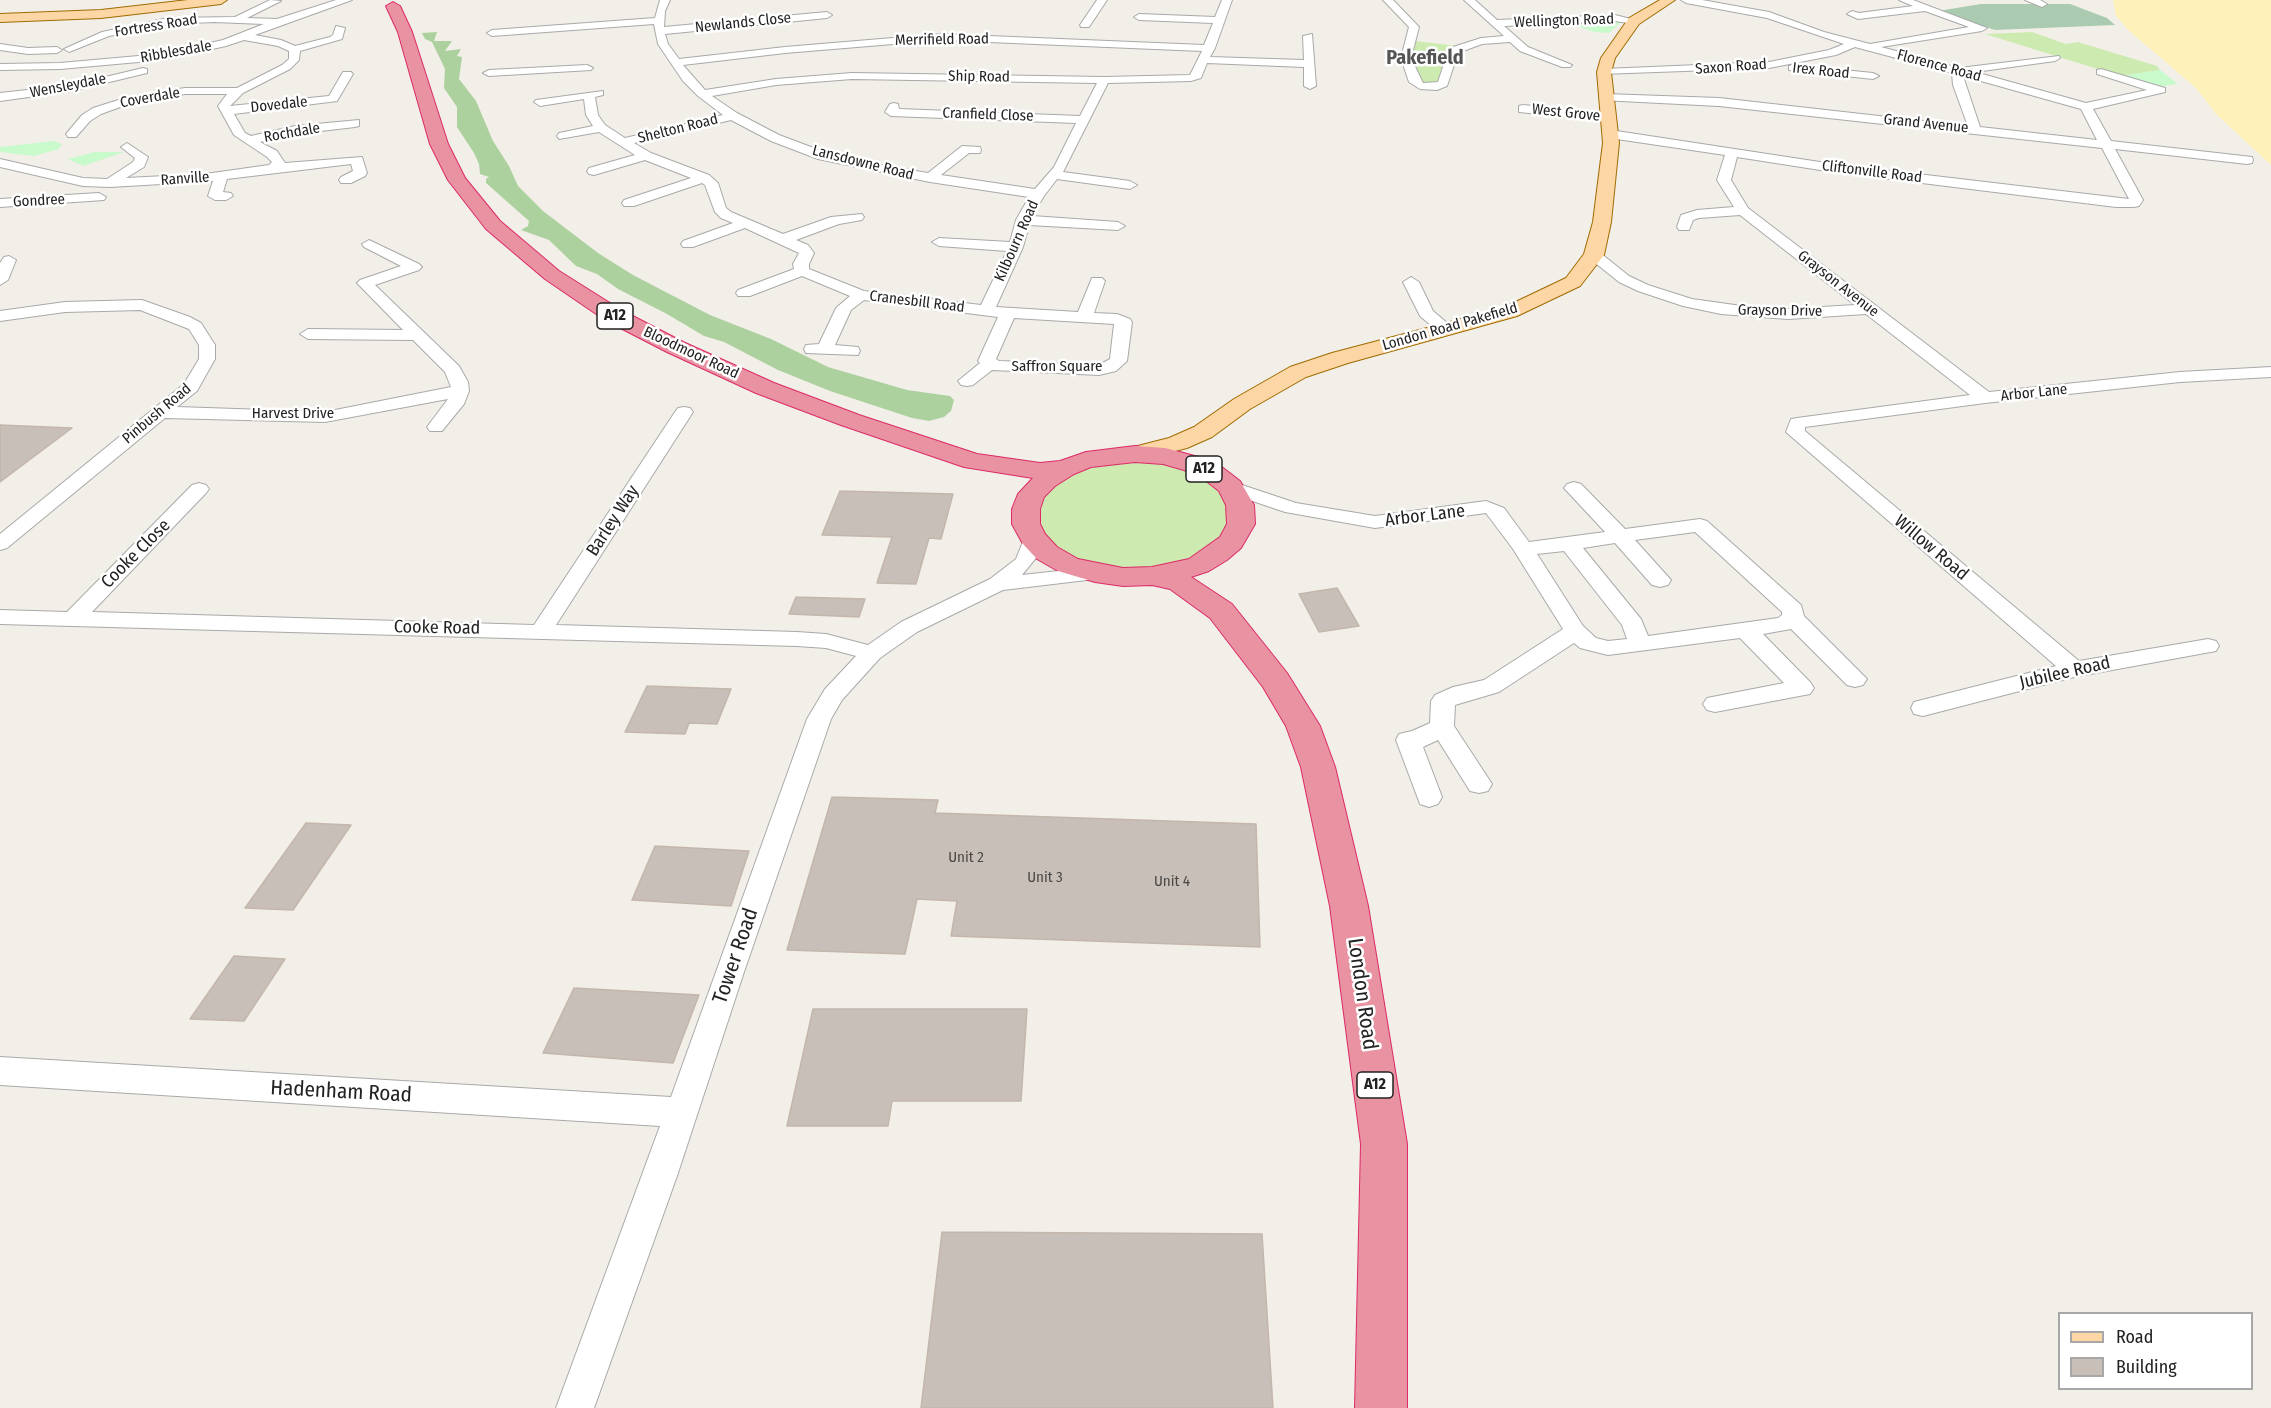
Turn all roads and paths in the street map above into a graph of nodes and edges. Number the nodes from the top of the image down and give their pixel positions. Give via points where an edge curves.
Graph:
1 (221, 0) edge
2 (346, 0) edge
3 (665, 0) edge
4 (1102, 0) edge
5 (1227, 0) edge
6 (1388, 0) edge
7 (1468, 0) edge
8 (1669, 0) edge
9 (1686, 0) edge
10 (1904, 0) edge
11 (2031, 0) edge
12 (279, 2) edge
13 (391, 2) edge
14 (2042, 4) dead end
15 (1925, 8) junction
16 (827, 15) dead end
17 (1857, 16) dead end
18 (1138, 17) dead end
19 (234, 20) junction
20 (1221, 20) junction
21 (1634, 21) junction
22 (93, 22) dead end
23 (282, 22) junction
24 (1495, 24) junction
25 (1085, 25) dead end
26 (659, 26) junction
27 (558, 29) junction
28 (336, 30) dead end
29 (2, 32) edge
30 (498, 32) dead end
31 (106, 34) junction
32 (1308, 36) dead end
33 (245, 37) junction
34 (548, 39) dead end
35 (1512, 39) junction
36 (1856, 43) junction
37 (1869, 46) junction
38 (1210, 48) junction
39 (69, 49) junction
40 (294, 49) junction
41 (100, 50) dead end
42 (2055, 58) dead end
43 (1204, 60) junction
44 (675, 63) junction
45 (1309, 64) junction
46 (1566, 65) dead end
47 (1769, 65) junction
48 (2004, 65) junction
49 (0, 67) edge
50 (582, 67) dead end
51 (31, 68) junction
52 (164, 69) dead end
53 (1959, 71) junction
54 (1604, 72) junction
55 (2101, 72) dead end
56 (492, 73) dead end
57 (2036, 75) dead end
58 (1873, 76) dead end
59 (330, 78) dead end
60 (1104, 80) junction
61 (1310, 86) dead end
62 (239, 91) junction
63 (702, 94) junction
64 (2096, 94) dead end
65 (0, 98) edge
66 (1605, 98) junction
67 (2116, 100) junction
68 (539, 102) dead end
69 (2086, 107) junction
70 (1523, 109) dead end
71 (226, 111) junction
72 (891, 112) dead end
73 (733, 116) junction
74 (1608, 117) junction
75 (1085, 120) junction
76 (355, 123) dead end
77 (601, 128) junction
78 (1975, 129) junction
79 (72, 134) dead end
80 (1610, 134) junction
81 (563, 136) dead end
82 (251, 140) junction
83 (623, 142) junction
84 (2107, 144) junction
85 (964, 149) dead end
86 (1732, 153) junction
87 (646, 156) junction
88 (115, 157) dead end
89 (2247, 160) dead end
90 (0, 163) edge
91 (273, 168) junction
92 (594, 171) dead end
93 (1054, 175) junction
94 (54, 176) junction
95 (221, 176) junction
96 (704, 178) junction
97 (930, 178) junction
98 (346, 180) dead end
99 (110, 183) junction
100 (1130, 185) dead end
101 (1038, 194) junction
102 (99, 197) dead end
103 (201, 200) dead end
104 (1, 203) edge
105 (628, 203) dead end
106 (1743, 211) junction
107 (857, 217) dead end
108 (1023, 220) junction
109 (743, 224) junction
110 (1118, 226) dead end
111 (1684, 227) dead end
112 (784, 238) junction
113 (939, 242) dead end
114 (369, 244) dead end
115 (688, 244) dead end
116 (1016, 247) junction
117 (1593, 255) junction
118 (9, 260) dead end
119 (802, 271) junction
120 (1581, 275) junction
121 (1624, 279) junction
122 (0, 280) edge
123 (1097, 281) dead end
124 (1412, 282) dead end
125 (744, 293) dead end
126 (861, 295) junction
127 (1870, 309) junction
128 (986, 311) junction
129 (1008, 313) junction
130 (0, 316) edge
131 (1084, 317) junction
132 (1124, 322) joint
133 (1446, 330) junction
134 (308, 334) dead end
135 (418, 335) junction
136 (852, 351) dead end
137 (991, 363) junction
138 (2271, 372) edge
139 (967, 381) dead end
140 (460, 391) junction
141 (1985, 398) junction
142 (160, 412) junction
143 (684, 412) dead end
144 (1797, 423) joint
145 (436, 427) dead end
146 (1203, 432) junction
147 (1135, 454) junction
148 (973, 461) junction
149 (1193, 464) junction
150 (1065, 468) junction
151 (1230, 487) junction
152 (1574, 488) dead end
153 (200, 489) dead end
154 (1292, 508) junction
155 (1026, 510) junction
156 (1236, 533) junction
157 (1620, 536) junction
158 (1033, 538) junction
159 (0, 544) edge
160 (1569, 544) junction
161 (1523, 549) junction
162 (1095, 573) junction
163 (1152, 576) junction
164 (1660, 580) dead end
165 (998, 584) junction
166 (1221, 611) junction
167 (0, 617) edge
168 (1793, 618) junction
169 (73, 619) junction
170 (542, 630) junction
171 (1746, 630) junction
172 (1575, 631) junction
173 (1640, 645) junction
174 (2208, 646) dead end
175 (872, 653) junction
176 (2074, 669) junction
177 (1855, 679) dead end
178 (1715, 704) dead end
179 (1923, 708) dead end
180 (1442, 727) junction
181 (1479, 784) dead end
182 (1429, 797) dead end
183 (0, 1071) edge
184 (682, 1113) junction
185 (575, 1408) edge
186 (1381, 1408) edge

1 - 29 main road
2 - 23 street, Ribblesdale
3 - 26 street
4 - 25 street
5 - 20 street, Ship Road
6 - 35 street via 1414,27 1406,58 1414,82 1420,86 1443,84 1457,49 1481,41
7 - 24 street
8 - 21 main road, London Road Pakefield
9 - 36 street, Florence Road via 1769,15
10 - 15 street
11 - 14 street
12 - 19 street
13 - 148 highway, Bloodmoor Road / A12 via 405,32 450,169 473,203 515,247 613,315 675,347 765,388
15 - 17 street
15 - 37 street via 1982,28
16 - 26 street, Newlands Close
18 - 20 street
19 - 23 street, Fortress Road
19 - 31 street, Fortress Road via 173,21
20 - 38 street, Ship Road
21 - 24 street, Wellington Road
21 - 54 main road, London Road Pakefield via 1608,58
22 - 31 street via 93,28
23 - 33 street, Ribblesdale
24 - 35 street
26 - 27 street, Newlands Close
26 - 44 street, Lansdowne Road via 663,44
27 - 30 street, Newlands Close
27 - 34 street
28 - 40 street via 338,36 334,39
29 - 39 street via 42,52
31 - 39 street, Fortress Road
32 - 45 street
33 - 40 street
33 - 51 street, Ribblesdale via 161,57
35 - 46 street via 1534,54
36 - 37 street, Florence Road
36 - 47 street, Saxon Road
37 - 53 street, Florence Road
38 - 43 street, Ship Road
38 - 44 street, Merrifield Road via 941,37
39 - 41 street
40 - 62 street via 297,54 286,67
42 - 48 street
43 - 45 street
43 - 60 street, Ship Road via 1197,76 1191,78
44 - 63 street, Lansdowne Road
45 - 61 street
47 - 54 street, Saxon Road
47 - 58 street, Irex Road
48 - 53 street
48 - 57 street
49 - 51 street, Ribblesdale
50 - 56 street via 542,66
51 - 65 street
52 - 65 street, Wensleydale via 134,70 72,88
53 - 69 street, Florence Road
53 - 78 street via 1959,85
54 - 66 main road, London Road Pakefield
55 - 67 street via 2161,90
59 - 71 street, Dovedale via 346,75 339,99
60 - 63 street, Ship Road via 852,76 776,82
60 - 75 street, Kilbourn Road
62 - 71 street via 224,106
62 - 79 street, Coverdale via 185,91 132,99 86,118
63 - 73 street, Lansdowne Road
64 - 67 street
66 - 74 main road, London Road Pakefield
66 - 78 street, Grand Avenue via 1719,102
67 - 69 street
68 - 77 street via 594,94 592,115
69 - 84 street
70 - 74 street, West Grove
71 - 82 street via 240,135
72 - 75 street, Cranfield Close
73 - 83 street, Shelton Road
73 - 97 street, Lansdowne Road via 775,138 823,156
74 - 80 main road, London Road Pakefield
75 - 93 street, Kilbourn Road
76 - 82 street, Rochdale
77 - 81 street
77 - 83 street
78 - 84 street, Grand Avenue
80 - 86 street, Cliftonville Road
80 - 117 main road, London Road Pakefield via 1605,201
82 - 91 street via 273,154 279,163
83 - 87 street
84 - 86 street, Cliftonville Road via 2136,200 2134,204
84 - 89 street, Grand Avenue
85 - 97 street
86 - 106 street, Grayson Avenue via 1724,180
87 - 92 street
87 - 96 street
88 - 99 street via 131,149 142,157 139,164
90 - 94 street, Ranville
91 - 95 street, Ranville
91 - 98 street, Ranville via 357,160 360,177
93 - 100 street
93 - 101 street, Kilbourn Road
94 - 99 street, Ranville
94 - 104 street via 26,186
95 - 99 street, Ranville
95 - 103 street via 221,196
96 - 105 street
96 - 109 street via 711,183 720,209
97 - 101 street, Lansdowne Road
101 - 108 street, Kilbourn Road
102 - 104 street, Gondree via 74,202
106 - 111 street via 1697,214 1686,218
106 - 127 street, Grayson Avenue
107 - 112 street
108 - 110 street
108 - 116 street, Kilbourn Road
109 - 112 street
109 - 115 street
112 - 119 street via 807,253
113 - 116 street
114 - 135 street via 414,267 365,283
116 - 128 street, Kilbourn Road
117 - 120 main road, London Road Pakefield
117 - 121 street, Grayson Drive
118 - 122 street
119 - 125 street
119 - 126 street, Cranesbill Road
120 - 121 street, Grayson Drive
120 - 133 main road, London Road Pakefield via 1510,312
121 - 127 street, Grayson Drive via 1659,294 1721,309 1788,314
123 - 131 street
124 - 133 street via 1426,314
126 - 128 street, Cranesbill Road
126 - 136 street via 844,308 818,349
127 - 141 street, Grayson Avenue
128 - 129 street, Cranesbill Road
129 - 131 street, Cranesbill Road
129 - 137 street, Saffron Square via 987,361
130 - 142 street, Pinbush Road via 65,307 142,306 184,320 201,333 207,345 207,358 191,387
131 - 132 street, Cranesbill Road
132 - 137 street, Saffron Square via 1118,361 1110,367
133 - 146 main road, London Road Pakefield via 1298,372
134 - 135 street
135 - 140 street via 453,370
137 - 139 street, Saffron Square
138 - 141 street, Arbor Lane via 2180,377
140 - 142 street, Harvest Drive via 325,417
140 - 145 street
141 - 144 street, Arbor Lane
142 - 159 street, Pinbush Road
143 - 170 street, Barley Way
144 - 176 street, Willow Road via 1795,432
146 - 147 main road, London Road Pakefield
146 - 149 main road via 1193,451
147 - 149 highway, A12 via 1165,456
147 - 150 highway, A12 via 1086,460
148 - 150 highway, Bloodmoor Road / A12 via 1040,471
148 - 155 highway, Bloodmoor Road / A12 via 1002,480
149 - 151 highway, A12
150 - 155 highway, A12 via 1032,494
151 - 154 street, Arbor Lane
151 - 156 highway, A12 via 1240,505
152 - 157 street
153 - 169 street, Cooke Close
154 - 156 street, Arbor Lane via 1263,515
154 - 161 street, Arbor Lane via 1375,522 1486,507 1497,512
155 - 158 highway, A12 via 1026,524
156 - 163 highway, A12 via 1217,554 1199,565
156 - 166 highway, A12 via 1222,574
157 - 160 street
157 - 164 street
157 - 168 street via 1700,525 1793,610
158 - 162 highway, A12 via 1068,565
158 - 165 street, Tower Road via 1023,563
160 - 161 street
160 - 173 street via 1633,624
161 - 172 street
162 - 163 highway, A12
162 - 165 street, Tower Road
163 - 166 highway, London Road / A12 via 1180,583
165 - 175 street, Tower Road via 909,627
166 - 186 highway, London Road / A12 via 1276,681 1303,726 1318,767 1349,906 1384,1144
167 - 169 street, Cooke Road
168 - 171 street via 1784,624
168 - 177 street
169 - 170 street, Cooke Road
170 - 175 street, Cooke Road via 826,641
171 - 173 street
171 - 178 street via 1802,688
172 - 173 street via 1588,643 1608,648
172 - 180 street via 1491,686 1443,702
174 - 176 street, Jubilee Road
175 - 184 street, Tower Road via 833,695 819,718
176 - 179 street, Jubilee Road
180 - 181 street
180 - 182 street via 1416,741 1408,741
183 - 184 street, Hadenham Road
184 - 185 street, Tower Road

